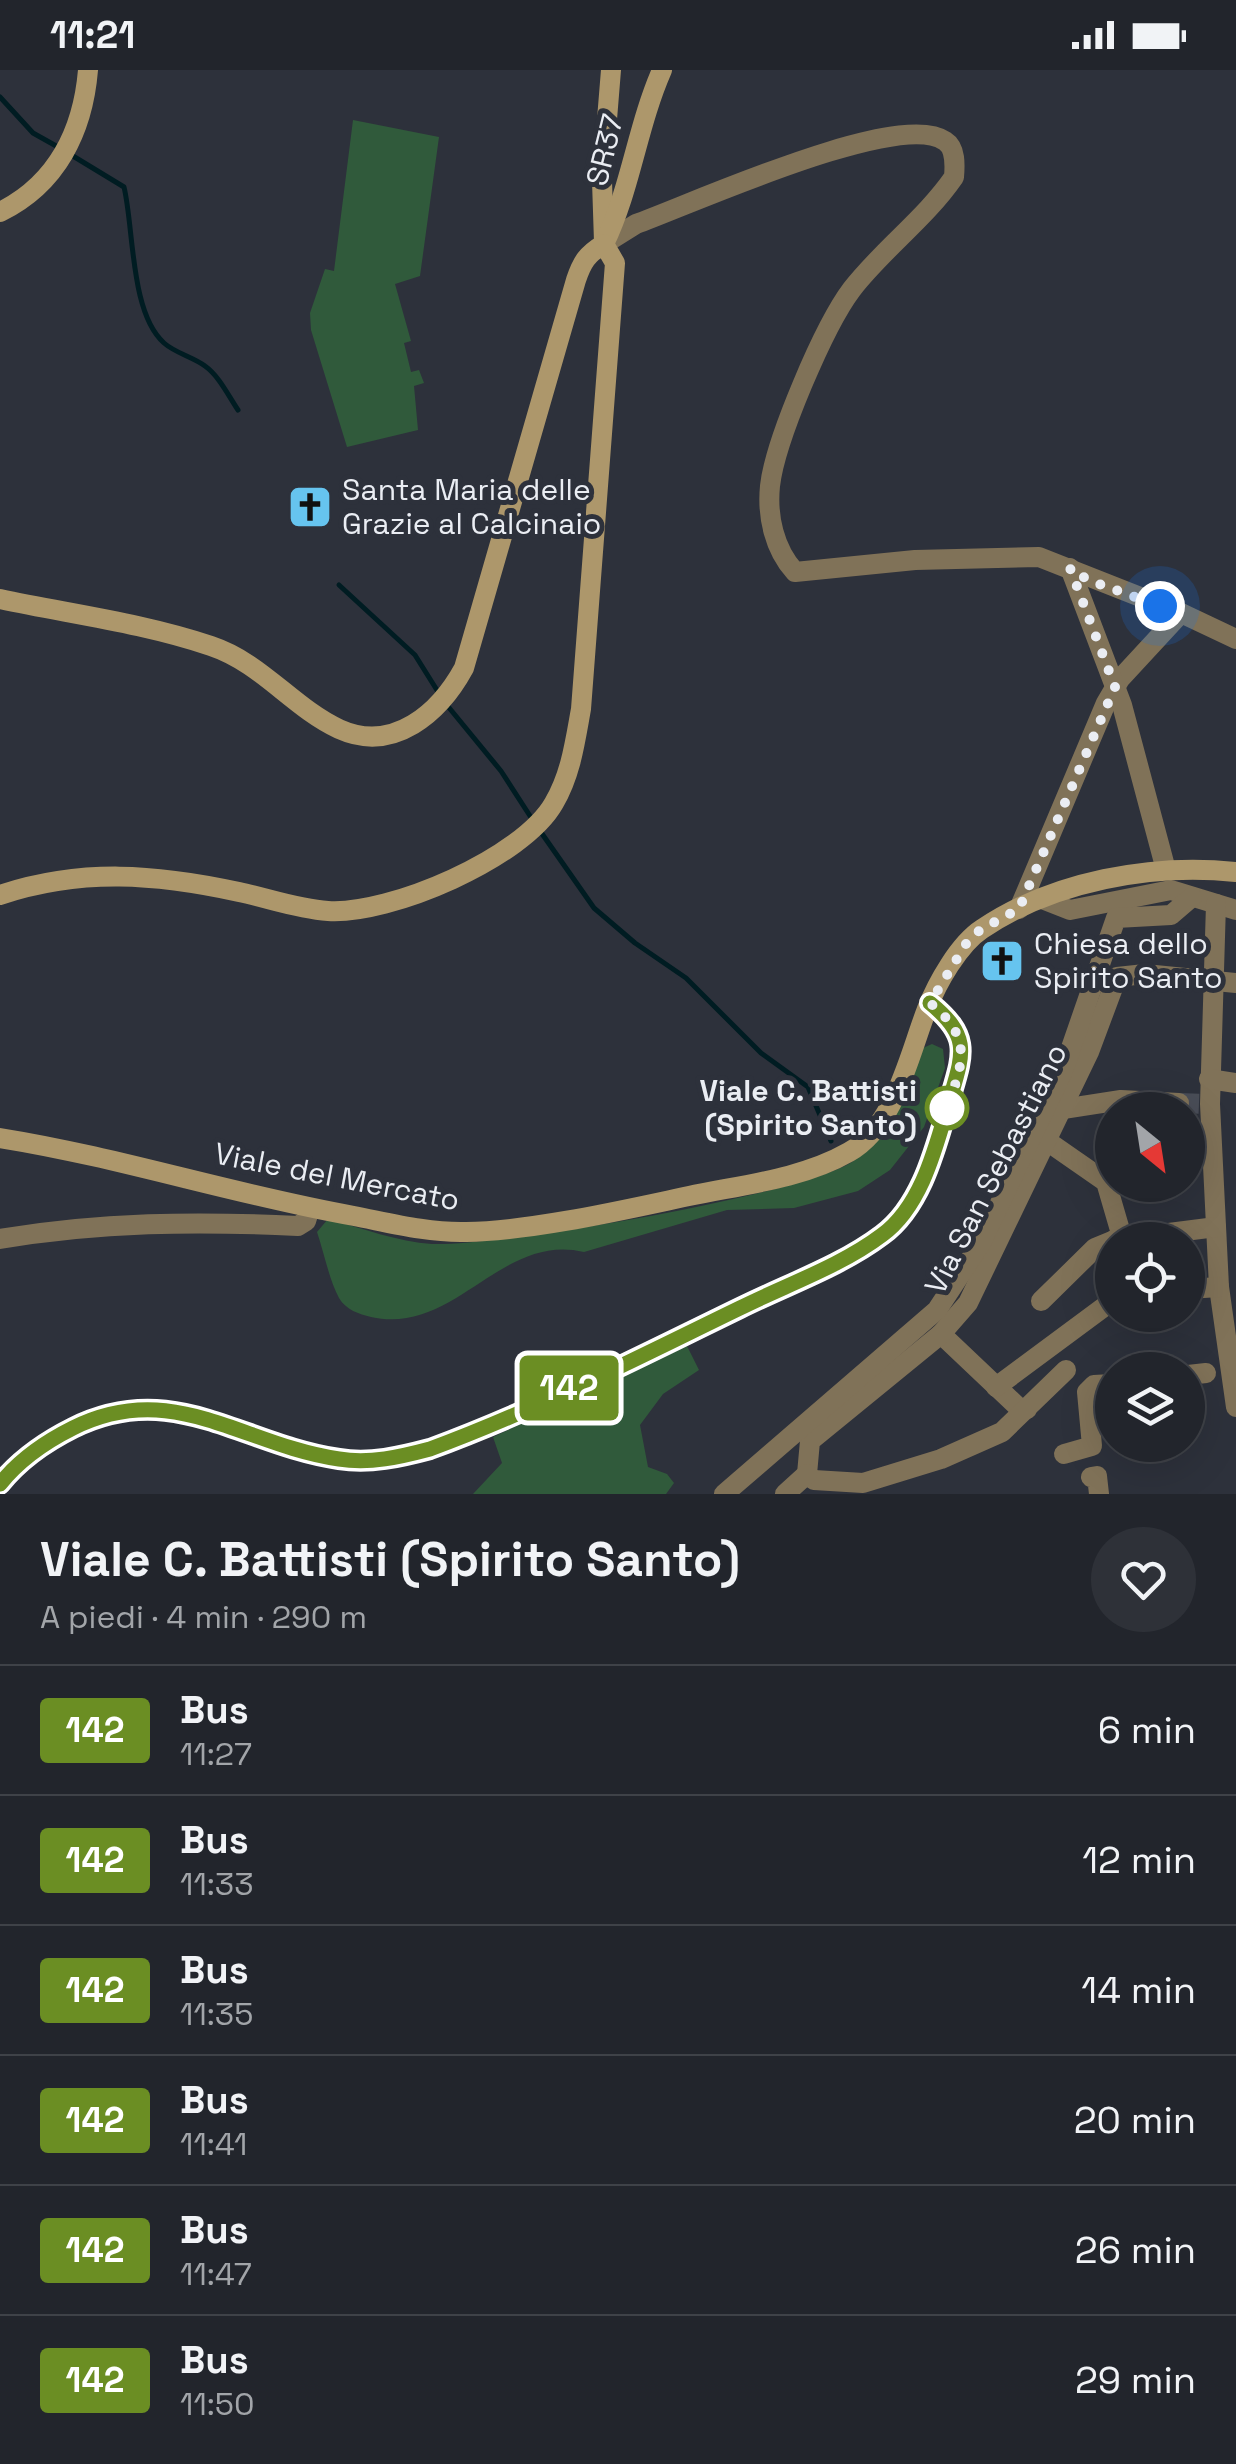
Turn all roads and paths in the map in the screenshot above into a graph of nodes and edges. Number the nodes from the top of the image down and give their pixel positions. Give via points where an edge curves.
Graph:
1 (88, 70) edge
2 (611, 70) edge
3 (662, 70) edge
4 (0, 212) edge
5 (604, 244) junction
6 (1070, 568) junction
7 (0, 599) edge
8 (1180, 613) junction
9 (1236, 639) edge
10 (1115, 687) junction
11 (1166, 870) junction
12 (1236, 872) edge
13 (0, 894) edge
14 (1192, 896) junction
15 (1042, 899) junction
16 (1226, 907) edge
17 (1019, 909) junction
18 (1213, 978) junction
19 (1236, 982) edge
20 (930, 1003) junction
21 (1209, 1079) junction
22 (1236, 1083) edge
23 (1095, 1104) edge
24 (1063, 1108) junction
25 (0, 1138) edge
26 (1047, 1141) junction
27 (310, 1208) junction
28 (1113, 1222) edge
29 (0, 1238) edge
30 (1223, 1241) edge
31 (1095, 1248) edge
32 (1226, 1300) edge
33 (1041, 1301) dead end
34 (1095, 1314) edge
35 (941, 1334) junction
36 (1066, 1370) dead end
37 (1212, 1372) edge
38 (1095, 1385) edge
39 (996, 1387) junction
40 (1235, 1398) edge
41 (1027, 1409) junction
42 (1064, 1454) dead end
43 (805, 1482) edge
44 (0, 1484) edge
45 (844, 1489) edge
46 (724, 1494) edge
47 (785, 1494) edge

1 - 4 main road via 78,131 58,164 37,188
2 - 5 main road
3 - 5 main road, SR37 via 641,123 622,206
5 - 6 street via 636,224 864,139 912,133 945,140 954,176 828,324 770,485 772,528 795,572 1006,556 1039,557
5 - 7 main road via 584,259 576,280 464,668 447,699 411,727 356,734 321,718 261,669 228,652
5 - 13 main road via 614,263 581,709 571,767 538,825 479,865 345,911 166,876 112,873
6 - 8 street
6 - 10 street
8 - 9 street
8 - 10 street
10 - 11 street
10 - 17 street
11 - 12 main road, Viale del Mercato
11 - 15 main road, Viale del Mercato
14 - 15 street via 1171,890 1070,910
14 - 16 street
14 - 46 street via 1171,915 1116,918 1064,1071 981,1243 937,1310
15 - 17 main road, Viale del Mercato
16 - 18 street
17 - 20 main road, Viale del Mercato via 966,944
18 - 19 street
18 - 21 street
18 - 24 street, Via San Sebastiano via 1116,977
20 - 27 main road, Viale del Mercato via 882,1119 852,1150 818,1166 676,1199 492,1230 441,1231
20 - 44 street via 962,1040 934,1154 910,1202 884,1234 820,1269 656,1349 430,1449 392,1459 337,1459 193,1414 138,1408 93,1418 46,1442
21 - 22 street
21 - 30 street
23 - 24 street
24 - 26 street, Via San Sebastiano
25 - 27 main road, Viale del Mercato
26 - 28 street via 1106,1182
26 - 35 street, Via San Sebastiano via 968,1304
27 - 29 street via 298,1226 197,1221
30 - 32 street
31 - 33 street
32 - 37 street
34 - 39 street
35 - 39 street
35 - 43 street, Via San Sebastiano via 810,1441
36 - 41 street
37 - 40 street
38 - 42 street via 1087,1392 1092,1446
39 - 41 street
41 - 45 street via 1002,1432 942,1459
43 - 45 street
43 - 47 street

